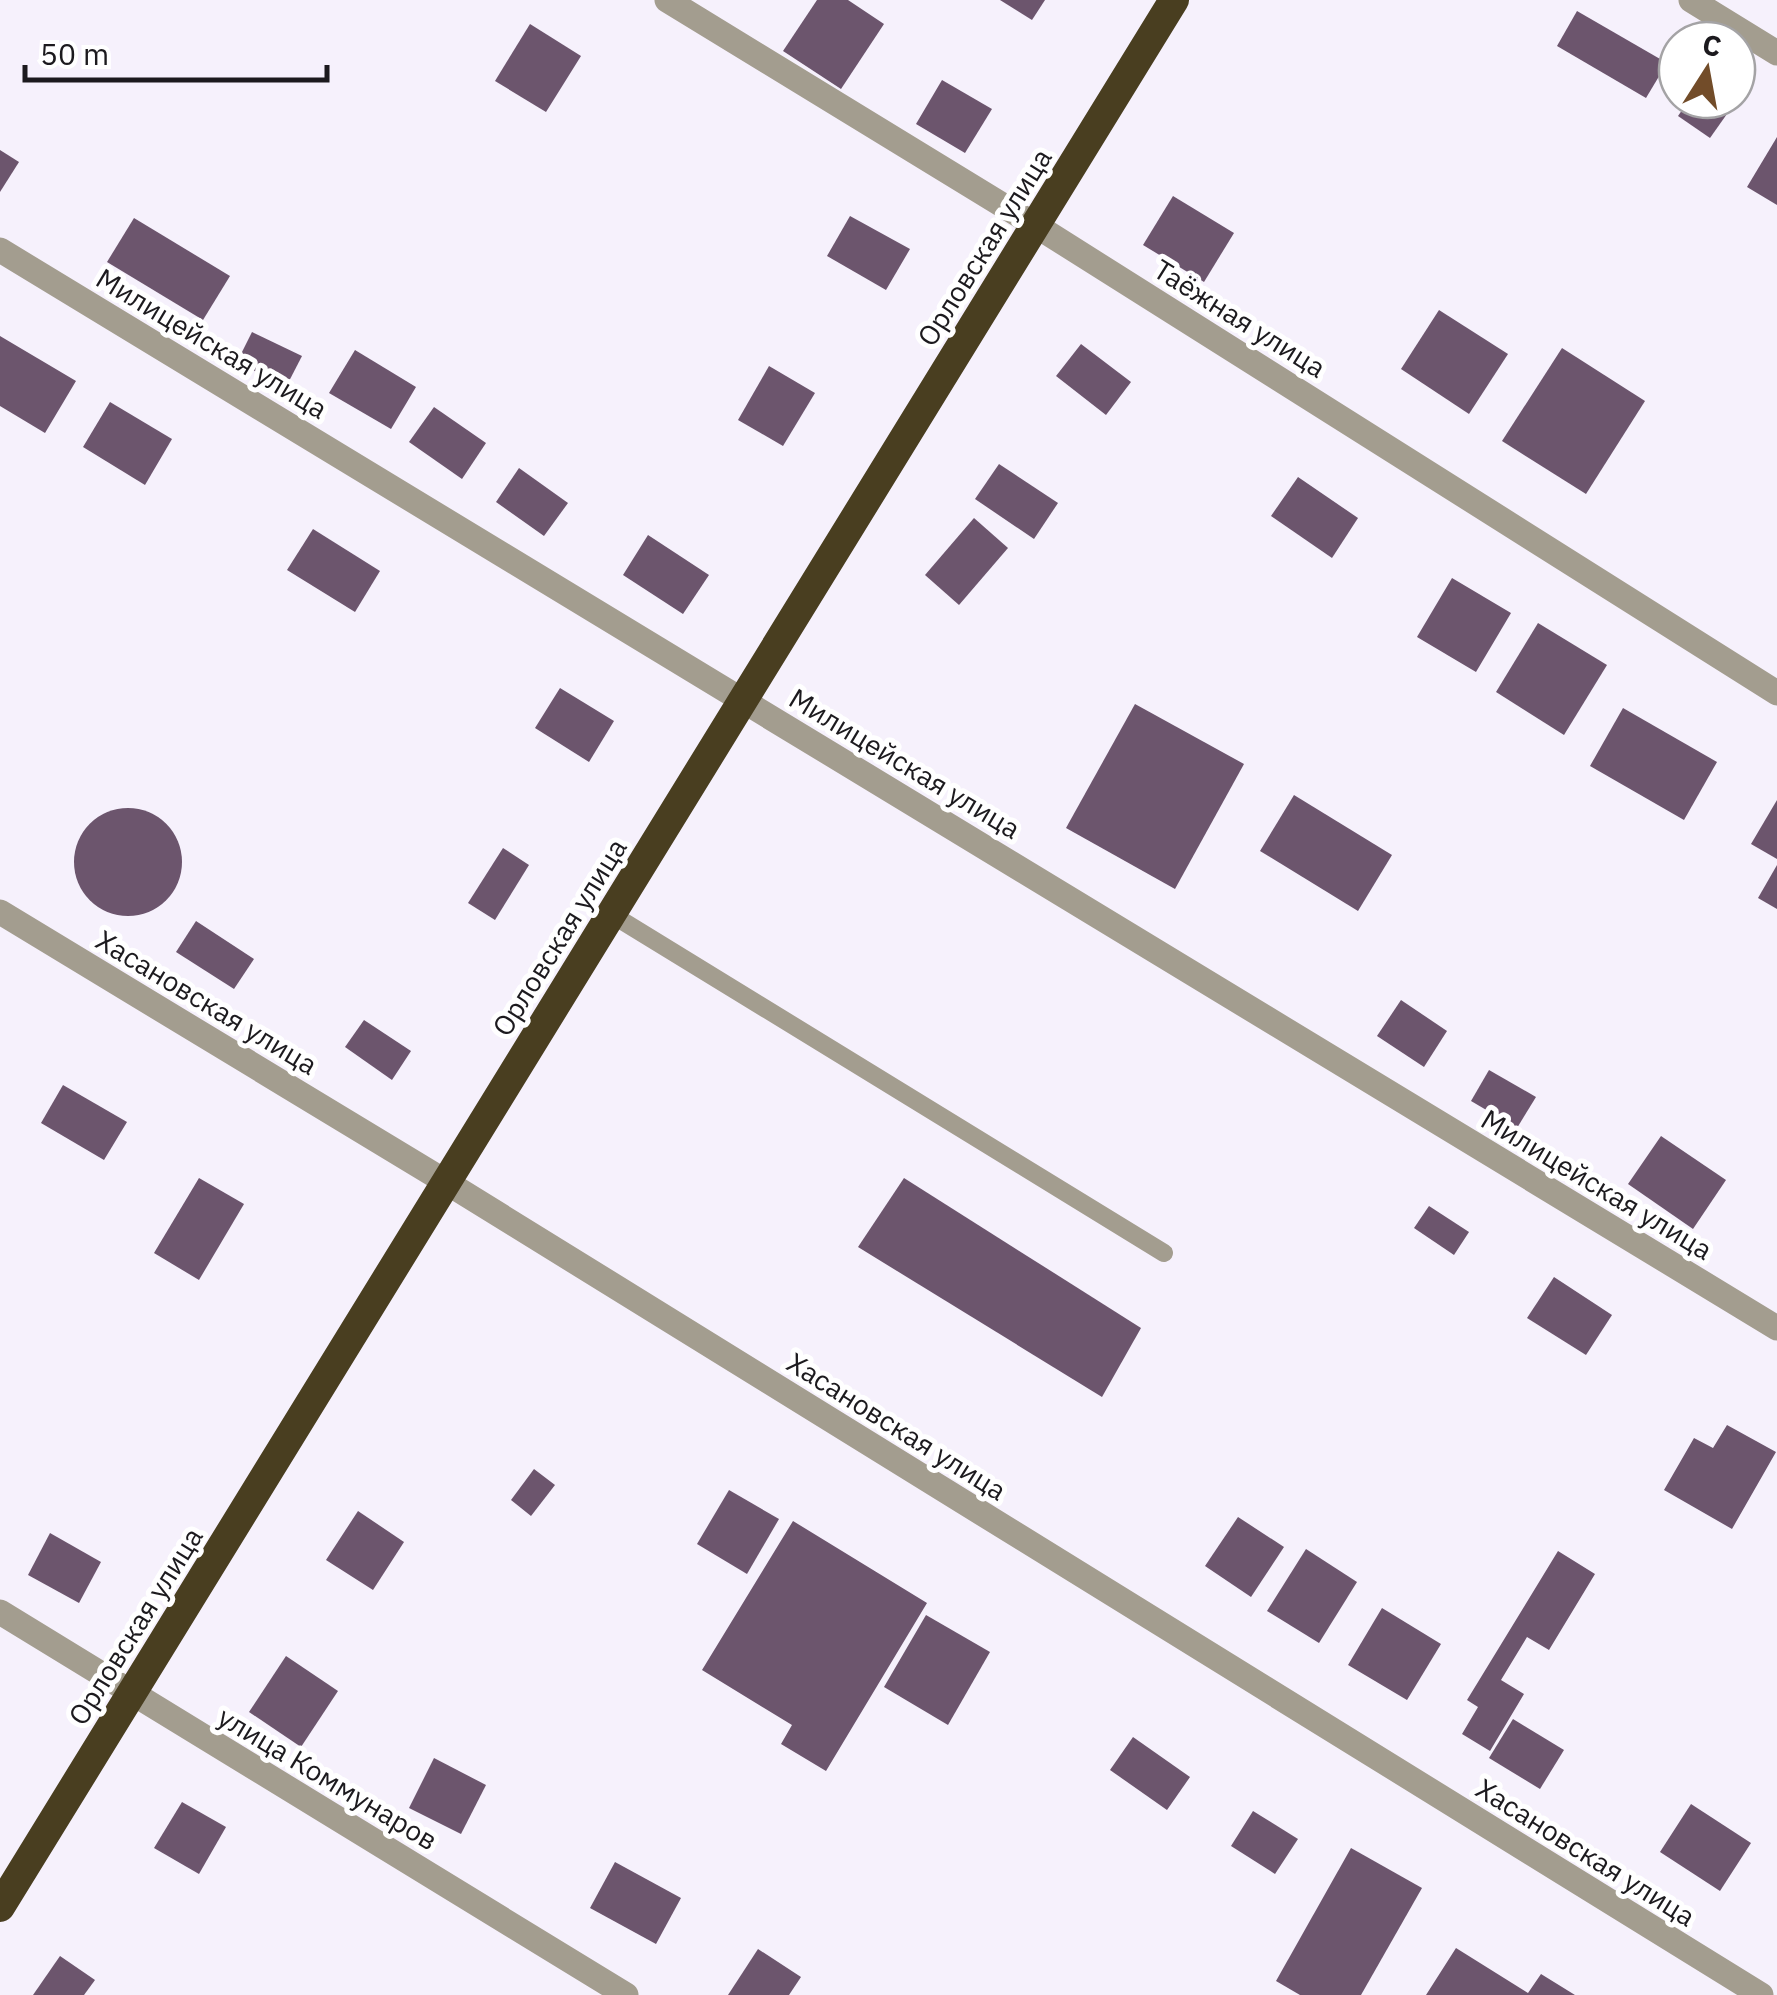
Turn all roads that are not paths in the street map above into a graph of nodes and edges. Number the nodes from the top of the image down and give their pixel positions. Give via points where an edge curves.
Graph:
1 (666, 0) edge
2 (1174, 0) edge
3 (1691, 0) edge
4 (1777, 52) edge
5 (1036, 224) junction
6 (0, 250) edge
7 (1777, 693) edge
8 (743, 700) junction
9 (0, 912) edge
10 (611, 914) junction
11 (446, 1182) junction
12 (1164, 1253) dead end
13 (1777, 1328) edge
14 (0, 1612) edge
15 (132, 1693) junction
16 (0, 1907) edge
17 (626, 1995) edge
18 (1761, 1995) edge

1 - 5 street, Таёжная улица
2 - 5 highway, Орловская улица
3 - 4 street
5 - 7 street, Таёжная улица
5 - 8 highway, Орловская улица
6 - 8 street, Милицейская улица
8 - 10 highway, Орловская улица
8 - 13 street, Милицейская улица
9 - 11 street, Хасановская улица
10 - 11 highway, Орловская улица
10 - 12 lane
11 - 15 highway, Орловская улица
11 - 18 street, Хасановская улица
14 - 15 street, улица Коммунаров
15 - 16 highway, Орловская улица
15 - 17 street, улица Коммунаров

